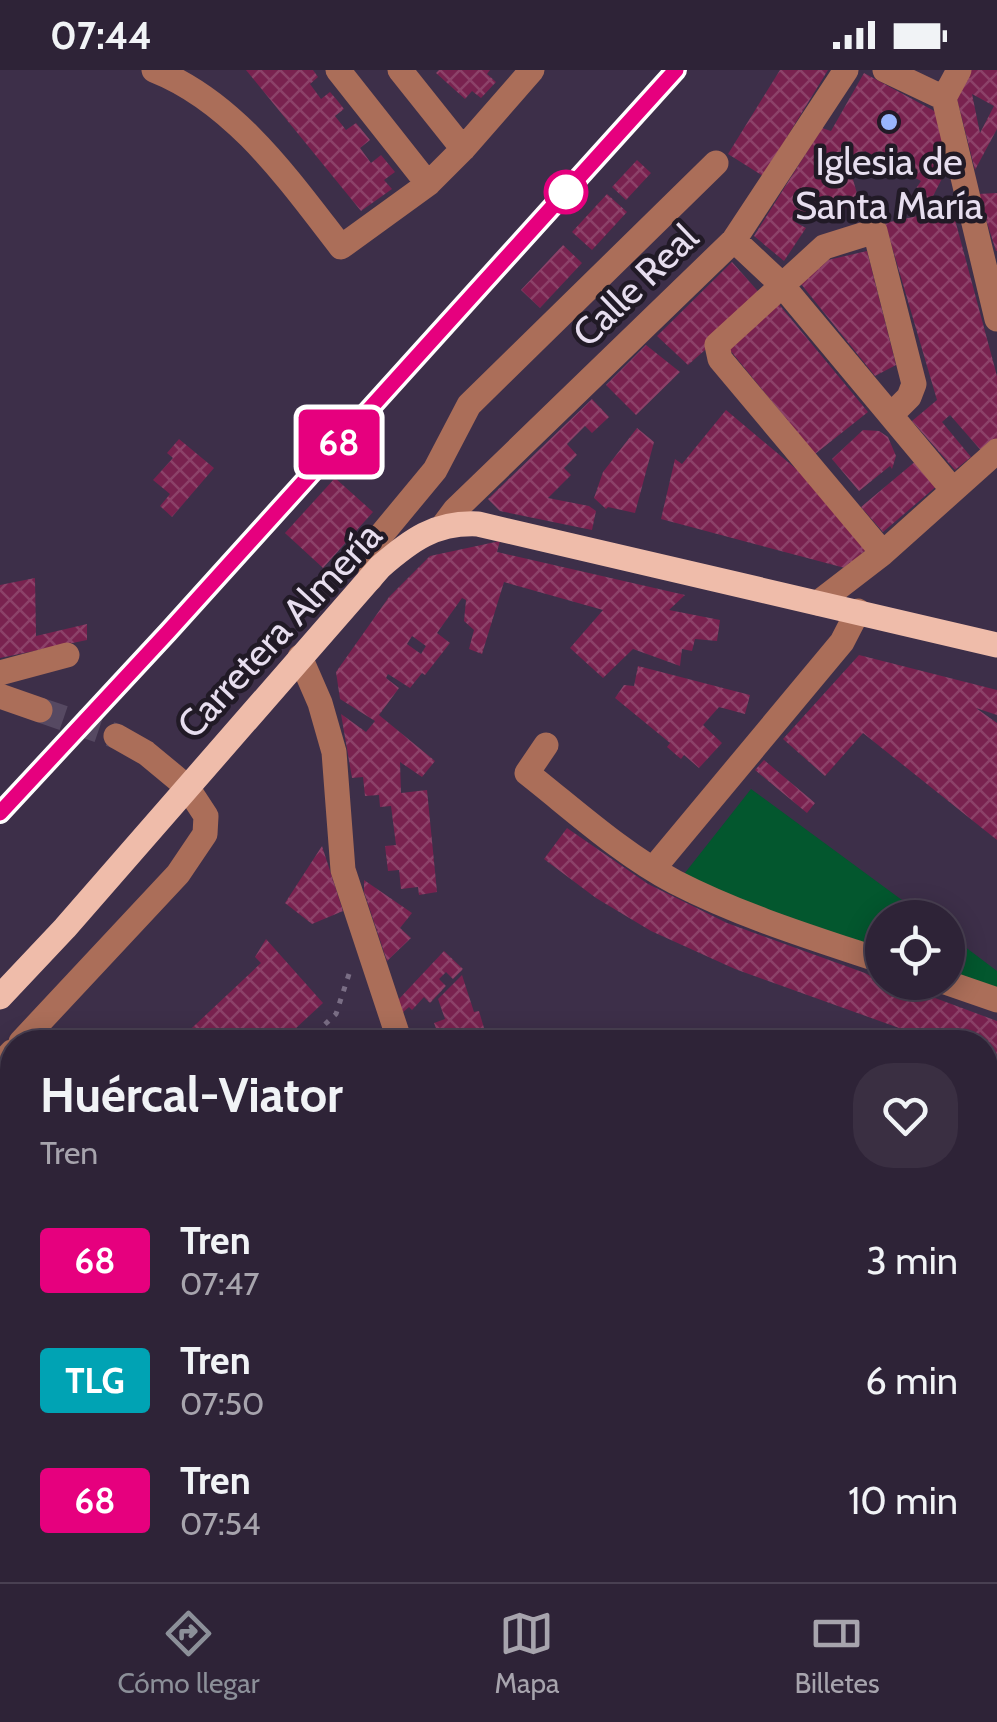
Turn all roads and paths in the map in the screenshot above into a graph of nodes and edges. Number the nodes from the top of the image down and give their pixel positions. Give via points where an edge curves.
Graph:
1 (154, 70) edge
2 (338, 70) edge
3 (400, 70) edge
4 (532, 70) edge
5 (846, 70) edge
6 (884, 70) edge
7 (960, 70) edge
8 (944, 98) junction
9 (463, 149) junction
10 (716, 163) dead end
11 (428, 184) junction
12 (734, 240) junction
13 (781, 284) junction
14 (996, 311) edge
15 (892, 414) junction
16 (997, 451) edge
17 (953, 490) junction
18 (443, 526) junction
19 (883, 553) junction
20 (370, 579) junction
21 (818, 604) junction
22 (858, 611) junction
23 (997, 645) edge
24 (68, 655) dead end
25 (300, 656) junction
26 (0, 673) edge
27 (0, 696) edge
28 (40, 710) tunnel mouth
29 (116, 736) tunnel mouth
30 (546, 744) dead end
31 (187, 787) junction
32 (653, 869) junction
33 (371, 954) junction
34 (865, 955) edge
35 (965, 989) edge
36 (0, 997) edge
37 (997, 1000) edge
38 (32, 1030) edge
39 (319, 1030) edge
40 (396, 1030) edge

1 - 11 street via 253,139 340,247
2 - 11 street
3 - 9 street
4 - 9 street
5 - 12 street, Calle Real
6 - 8 street
7 - 8 street
8 - 14 street
9 - 11 street
10 - 20 street via 468,405 435,470 377,540
12 - 13 street
12 - 18 street, Calle Real
13 - 15 street
13 - 15 street via 824,247 875,231 914,384
13 - 19 street via 717,345 720,359
15 - 17 street
16 - 17 street
17 - 19 street
18 - 20 main road, Carretera Almería via 417,536
18 - 21 main road, Carretera Almería via 478,524
19 - 21 street
20 - 25 main road, Carretera Almería
21 - 22 main road, Carretera Almería
22 - 23 main road, Carretera Almería
22 - 32 street via 842,642
24 - 26 street
25 - 31 main road, Carretera Almería
25 - 33 street via 334,752 343,870
27 - 28 street
29 - 31 street
30 - 32 street via 527,774
31 - 36 main road, Carretera Almería
31 - 38 street via 206,816 192,858
32 - 34 street via 770,923
33 - 39 path via 351,967 336,1014
33 - 40 street
35 - 37 street

